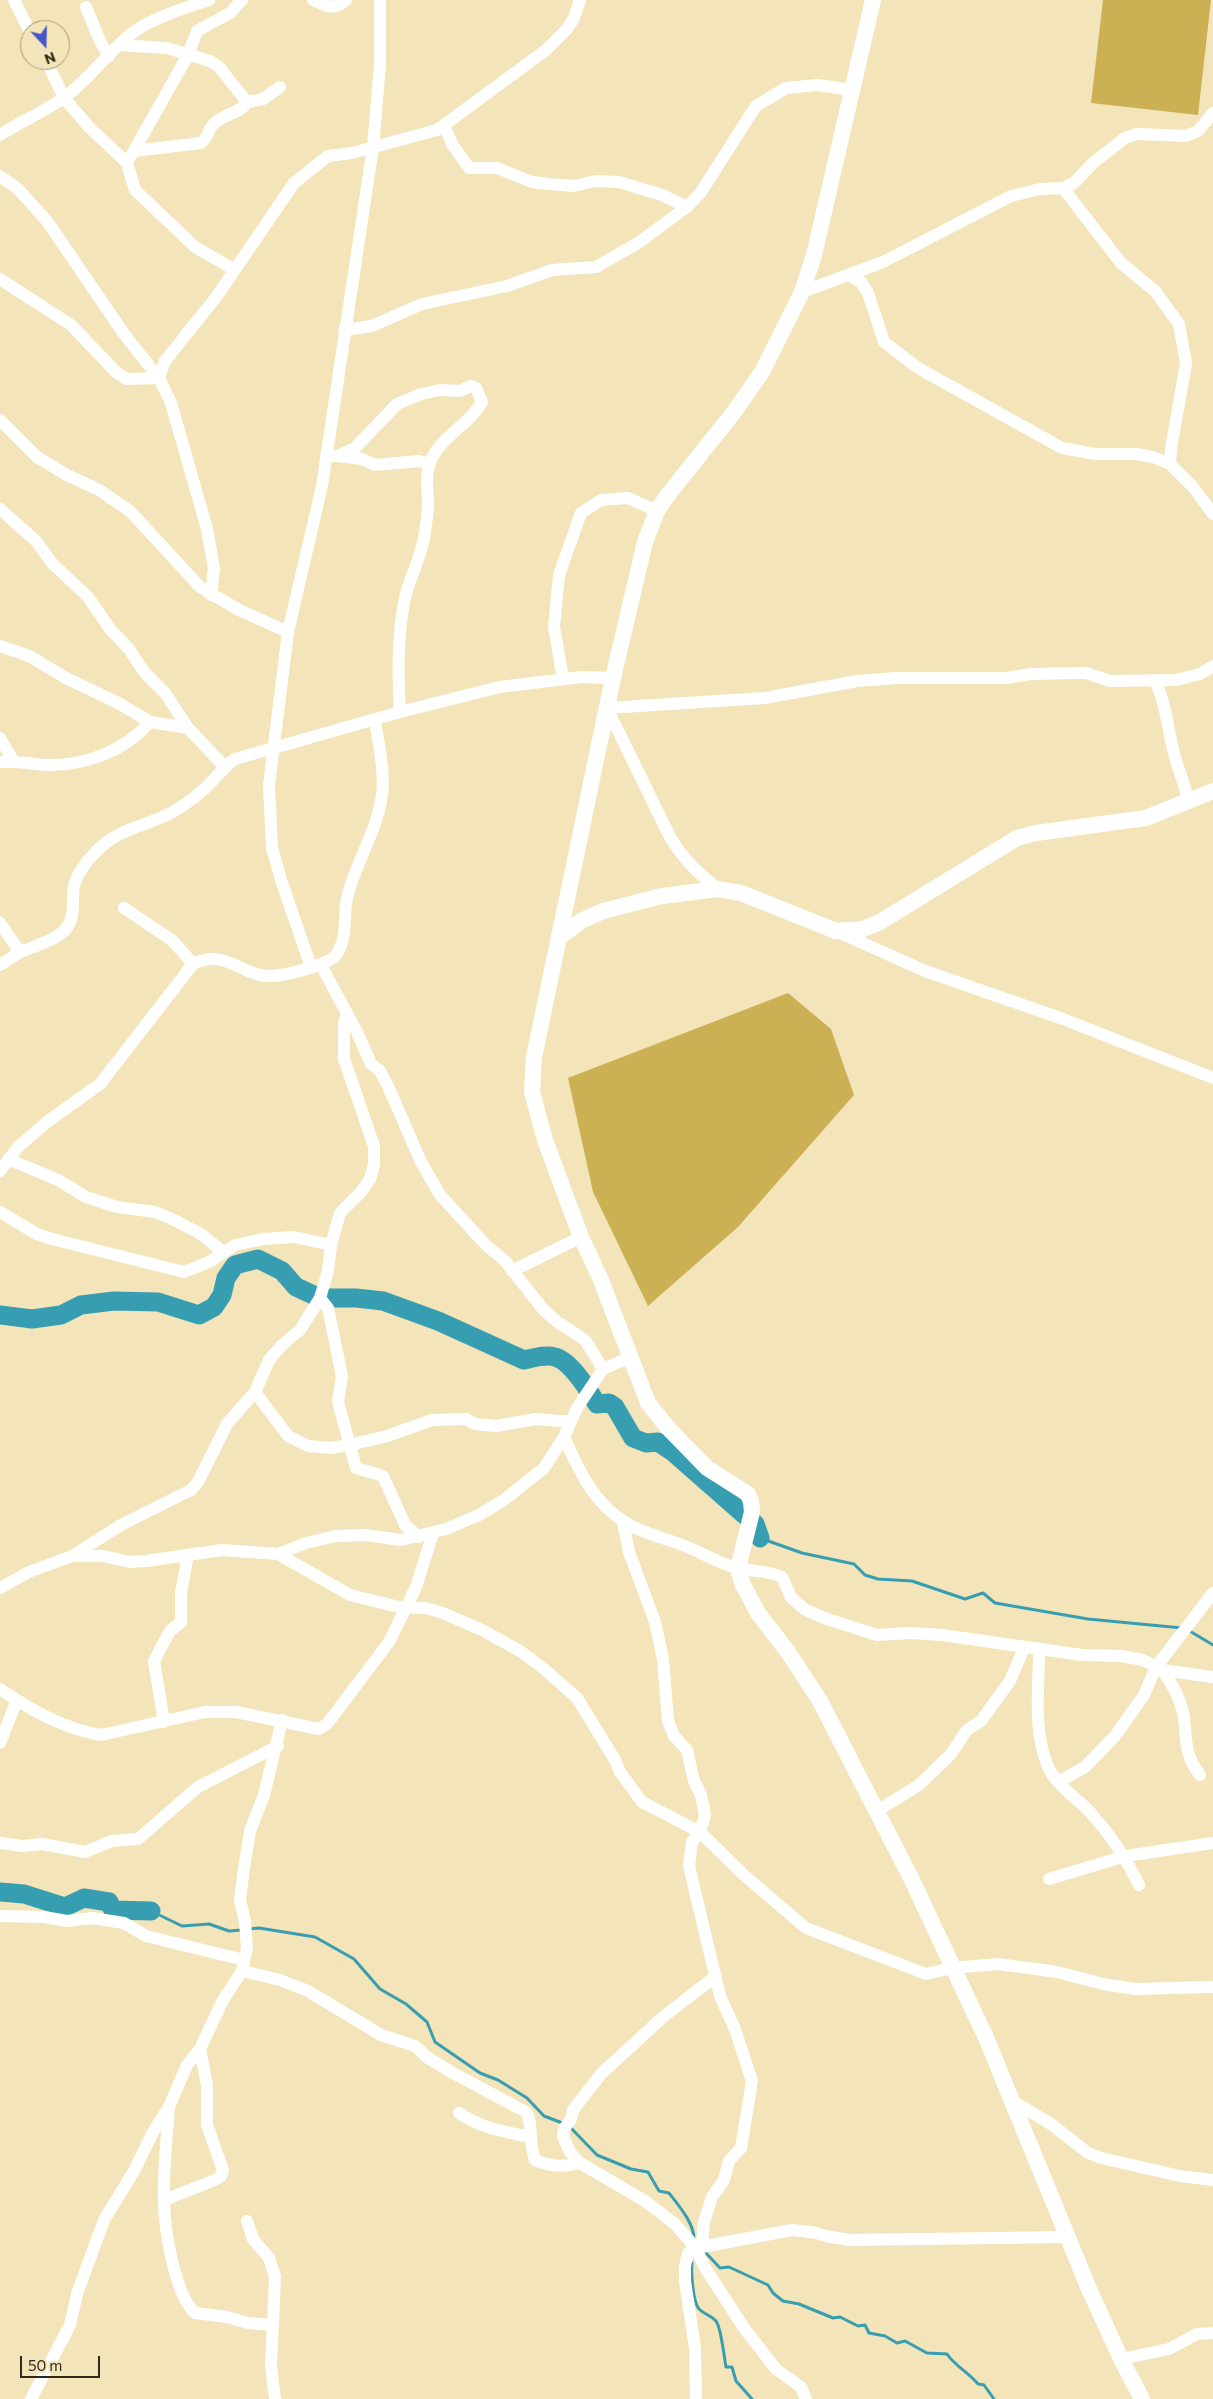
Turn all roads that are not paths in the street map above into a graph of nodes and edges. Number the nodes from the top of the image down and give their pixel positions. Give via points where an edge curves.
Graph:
1 (14, 0) edge
2 (208, 0) edge
3 (242, 0) edge
4 (313, 0) edge
5 (346, 0) edge
6 (380, 0) edge
7 (580, 0) edge
8 (873, 0) edge
9 (86, 7) dead end
10 (24, 20) edge
11 (119, 45) junction
12 (188, 55) junction
13 (109, 56) junction
14 (51, 70) edge
15 (280, 87) dead end
16 (852, 90) junction
17 (64, 98) junction
18 (247, 102) junction
19 (1213, 113) edge
20 (444, 126) junction
21 (0, 135) edge
22 (373, 147) junction
23 (134, 151) junction
24 (127, 163) junction
25 (0, 176) edge
26 (1063, 188) junction
27 (687, 207) junction
28 (235, 270) junction
29 (849, 275) junction
30 (0, 280) edge
31 (802, 292) junction
32 (344, 330) junction
33 (159, 378) junction
34 (0, 420) edge
35 (332, 456) junction
36 (430, 464) junction
37 (1170, 464) junction
38 (0, 509) edge
39 (657, 511) junction
40 (1213, 514) edge
41 (211, 595) junction
42 (288, 632) junction
43 (0, 646) edge
44 (1213, 666) edge
45 (614, 678) junction
46 (563, 679) junction
47 (1155, 681) junction
48 (607, 708) junction
49 (400, 712) junction
50 (375, 720) junction
51 (150, 722) junction
52 (188, 728) junction
53 (0, 738) edge
54 (272, 750) junction
55 (0, 762) edge
56 (14, 762) junction
57 (224, 766) junction
58 (1213, 792) edge
59 (1187, 802) junction
60 (718, 889) junction
61 (124, 908) dead end
62 (0, 923) edge
63 (836, 931) junction
64 (561, 936) junction
65 (20, 952) junction
66 (194, 964) junction
67 (0, 966) edge
68 (315, 966) junction
69 (347, 1014) junction
70 (1213, 1078) edge
71 (8, 1159) junction
72 (0, 1171) edge
73 (0, 1212) edge
74 (581, 1237) junction
75 (331, 1245) junction
76 (223, 1252) junction
77 (512, 1271) junction
78 (320, 1298) junction
79 (631, 1357) junction
80 (603, 1369) junction
81 (255, 1392) junction
82 (571, 1422) junction
83 (564, 1437) junction
84 (350, 1445) junction
85 (623, 1521) junction
86 (433, 1533) junction
87 (419, 1537) junction
88 (278, 1554) junction
89 (188, 1555) junction
90 (72, 1556) junction
91 (738, 1568) junction
92 (0, 1588) edge
93 (1213, 1593) edge
94 (407, 1607) junction
95 (1024, 1648) junction
96 (1039, 1650) junction
97 (1159, 1669) junction
98 (1213, 1677) edge
99 (0, 1689) edge
100 (17, 1700) junction
101 (282, 1720) junction
102 (164, 1722) junction
103 (0, 1743) edge
104 (278, 1746) junction
105 (1200, 1776) dead end
106 (1058, 1782) junction
107 (877, 1811) junction
108 (700, 1832) junction
109 (0, 1843) edge
110 (1213, 1843) edge
111 (1126, 1856) junction
112 (1049, 1879) dead end
113 (1139, 1885) dead end
114 (0, 1916) edge
115 (243, 1965) junction
116 (952, 1968) junction
117 (716, 1976) junction
118 (1213, 1987) edge
119 (200, 2049) junction
120 (1014, 2102) junction
121 (169, 2108) junction
122 (459, 2113) dead end
123 (530, 2137) junction
124 (580, 2163) junction
125 (1213, 2180) edge
126 (164, 2200) junction
127 (247, 2221) dead end
128 (1068, 2237) junction
129 (699, 2247) junction
130 (273, 2324) junction
131 (1213, 2332) edge
132 (1121, 2359) junction
133 (31, 2399) edge
134 (275, 2399) edge
135 (696, 2399) edge
136 (806, 2399) edge
137 (1142, 2399) edge

1 - 10 street
2 - 11 street via 163,17
3 - 12 street via 230,13 197,31
4 - 5 street via 330,8
6 - 22 street via 380,65
7 - 20 street via 567,29 546,50
8 - 16 street
9 - 13 street
11 - 12 street via 167,48
11 - 13 street
12 - 18 street via 210,61 219,68
12 - 23 street
13 - 17 street
14 - 17 street
15 - 18 street via 263,99
16 - 27 street via 817,85 786,88 756,106 701,192
16 - 31 street via 814,256
17 - 21 street
17 - 24 street
18 - 23 street via 217,121 201,143
19 - 26 street via 1198,131 1186,136 1137,134 1125,138 1094,162 1074,183
20 - 22 street
20 - 27 street via 469,168 497,168 532,182 549,184 573,186 596,181 619,182
22 - 28 street via 328,156 294,183
22 - 32 street
23 - 24 street
24 - 28 street via 133,184 144,199 195,247
25 - 33 street via 18,189 47,221 140,356
26 - 29 street via 1040,189 1011,196 883,262
26 - 37 street via 1122,263 1155,291 1179,324 1186,363
27 - 32 street via 638,243 596,267 552,270 508,286 422,304 372,326
28 - 33 street via 196,325 170,353
29 - 31 street
29 - 37 street via 861,282 868,293 884,342 918,368 1062,448 1095,454 1136,454
30 - 33 street via 62,318 122,376 137,380
31 - 39 street via 762,372
32 - 35 street
33 - 41 street via 171,403 208,528 214,568
34 - 41 street via 37,457 99,490 130,511 189,576
35 - 36 street via 362,459 376,465 420,461
35 - 36 street via 355,448 397,404 440,390 476,388 482,402 478,410 449,435
35 - 42 street
36 - 49 street via 426,472 428,502 421,554 407,590 401,625
37 - 40 street
38 - 52 street via 36,541 52,563 88,597
39 - 45 street via 645,542
39 - 46 street via 628,498 601,500 581,513 559,575 554,626
41 - 42 street
42 - 54 street
43 - 51 street via 29,656
44 - 47 street via 1190,678
45 - 46 street
45 - 48 street
46 - 49 street via 500,688
47 - 48 street via 1110,681 1086,673 1007,678 896,678 857,681 765,698
47 - 59 street
48 - 60 street via 677,850 694,871
48 - 64 street
49 - 50 street
50 - 54 street
50 - 68 street via 383,771 380,808 346,902 342,943 336,956
51 - 52 street
51 - 56 street via 127,743 97,757 64,764
52 - 57 street
53 - 56 street
54 - 57 street via 247,754
54 - 68 street via 269,784 272,848 309,961
55 - 56 street
57 - 65 street via 202,792 171,813 103,845 77,877 74,911 63,932
58 - 59 street
59 - 63 street via 1146,818 1017,838 880,922 857,930
60 - 63 street via 741,893
60 - 64 street via 662,896 603,911 581,921
61 - 66 street via 173,941
62 - 65 street
63 - 70 street via 924,971
64 - 74 street via 534,1057 532,1085 545,1140
65 - 67 street
66 - 68 street via 206,958 219,958 272,976
66 - 71 street via 100,1084 47,1122
68 - 69 street
69 - 75 street via 344,1059 374,1146 374,1165 361,1192 340,1213
69 - 77 street via 371,1064 380,1071 388,1086 421,1162 440,1195
71 - 72 street
71 - 76 street via 58,1180 86,1197 117,1207 155,1212 172,1219 201,1234
73 - 76 street via 36,1234 172,1271 197,1268
74 - 77 street
74 - 79 street
75 - 76 street via 278,1238 235,1245
75 - 78 street
77 - 80 street via 543,1309 585,1340
78 - 81 street via 300,1330 269,1360
78 - 84 street via 328,1308 342,1376 338,1402
79 - 80 street
79 - 91 street via 648,1403 658,1418 707,1468 748,1494 752,1502
80 - 82 street
81 - 84 street via 288,1436 308,1446 330,1448
81 - 90 street via 227,1424 204,1472 191,1490 121,1525
82 - 83 street
82 - 84 street via 536,1419 496,1426 474,1424 466,1419 432,1420
83 - 85 street via 590,1489 603,1506
83 - 86 street via 544,1468 530,1481 479,1515
84 - 87 street via 356,1468 382,1476 405,1525
85 - 91 street
85 - 108 street via 629,1552 655,1622 663,1659 668,1721 674,1736 687,1750 694,1781 701,1795 705,1815
86 - 87 street
86 - 94 street
87 - 88 street via 401,1540 336,1536
88 - 89 street via 222,1550
88 - 94 street via 350,1595 399,1608
89 - 90 street via 130,1562 103,1556
89 - 102 street via 181,1593 181,1622 170,1631 154,1661
90 - 92 street via 29,1572
91 - 95 street via 762,1570 782,1577 790,1596 804,1609 877,1635 942,1635
91 - 107 street via 749,1598 820,1702
93 - 97 street
94 - 101 street via 389,1642 327,1724 319,1729
94 - 108 street via 426,1608 484,1631 543,1668 577,1698 620,1772 642,1802
95 - 96 street
95 - 107 street via 1010,1681 981,1721 967,1730 951,1754 919,1785
96 - 97 street via 1082,1656 1122,1656 1143,1660
96 - 106 street via 1040,1737 1046,1764
97 - 98 street
97 - 105 street via 1178,1697 1183,1712 1186,1746
97 - 106 street via 1114,1736 1085,1767
99 - 100 street
100 - 102 street via 58,1723 102,1735
100 - 103 street
101 - 102 street via 236,1712 205,1712
101 - 104 street
104 - 109 street via 198,1787 138,1839 112,1841 85,1852 42,1844
104 - 115 street via 250,1830 240,1900 246,1935
106 - 111 street via 1089,1811
107 - 116 street
108 - 116 street via 800,1925 916,1972 926,1974
108 - 117 street via 692,1842 689,1866
110 - 111 street
111 - 112 street
111 - 113 street
114 - 115 street via 67,1921 92,1918 124,1923 146,1936
115 - 119 street
115 - 123 street via 323,1998 381,2035 415,2046 453,2073 526,2112 530,2118
116 - 118 street via 1013,1965 1135,1989
116 - 120 street
117 - 124 street via 663,2016 601,2074 573,2110 563,2136 570,2152
117 - 129 street via 752,2086 742,2148 729,2161 724,2180 712,2197
119 - 121 street via 187,2065
119 - 126 street via 207,2085 207,2125 223,2170 215,2180
120 - 125 street via 1051,2124 1088,2153 1180,2176
120 - 128 street
121 - 126 street
121 - 133 street via 152,2132 104,2220 65,2336
122 - 123 street via 472,2122 495,2130
123 - 124 street via 535,2160 563,2167
124 - 129 street via 644,2201
126 - 130 street via 174,2268 188,2306 195,2313 206,2316
127 - 130 street via 253,2238 274,2267
128 - 129 street via 850,2240 792,2230
128 - 132 street
129 - 135 street via 688,2253 685,2274 695,2348
129 - 136 street via 704,2266 744,2328 776,2369 801,2387
130 - 134 street via 271,2366
131 - 132 street via 1197,2334 1169,2349
132 - 137 street

